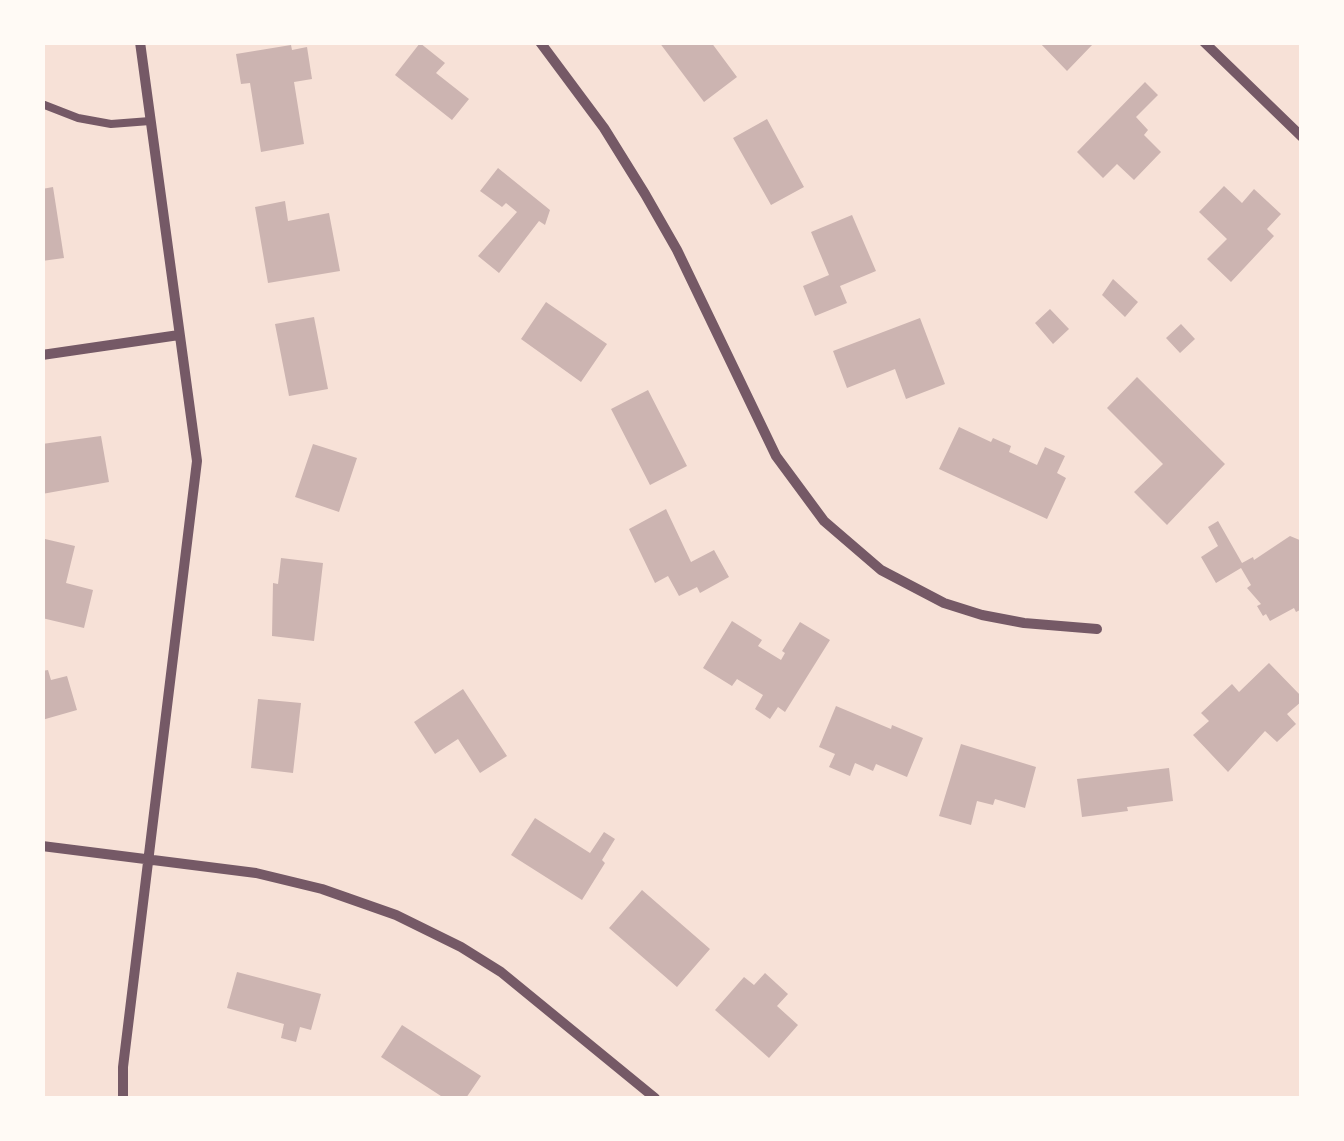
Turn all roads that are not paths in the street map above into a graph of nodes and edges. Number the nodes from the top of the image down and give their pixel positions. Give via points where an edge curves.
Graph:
1 (140, 42) edge
2 (540, 42) edge
3 (1204, 42) edge
4 (42, 104) edge
5 (150, 121) junction
6 (1302, 137) edge
7 (180, 335) junction
8 (42, 355) edge
9 (1097, 629) dead end
10 (42, 846) edge
11 (148, 860) junction
12 (123, 1098) edge
13 (655, 1098) edge

1 - 5 street
2 - 9 street via 644,194 776,456 824,521 882,570 944,603 1024,623
3 - 6 street
4 - 5 lane via 110,124
5 - 7 street
7 - 8 street
7 - 11 street via 197,487
10 - 11 street
11 - 12 street
11 - 13 street via 256,874 396,914 501,972

